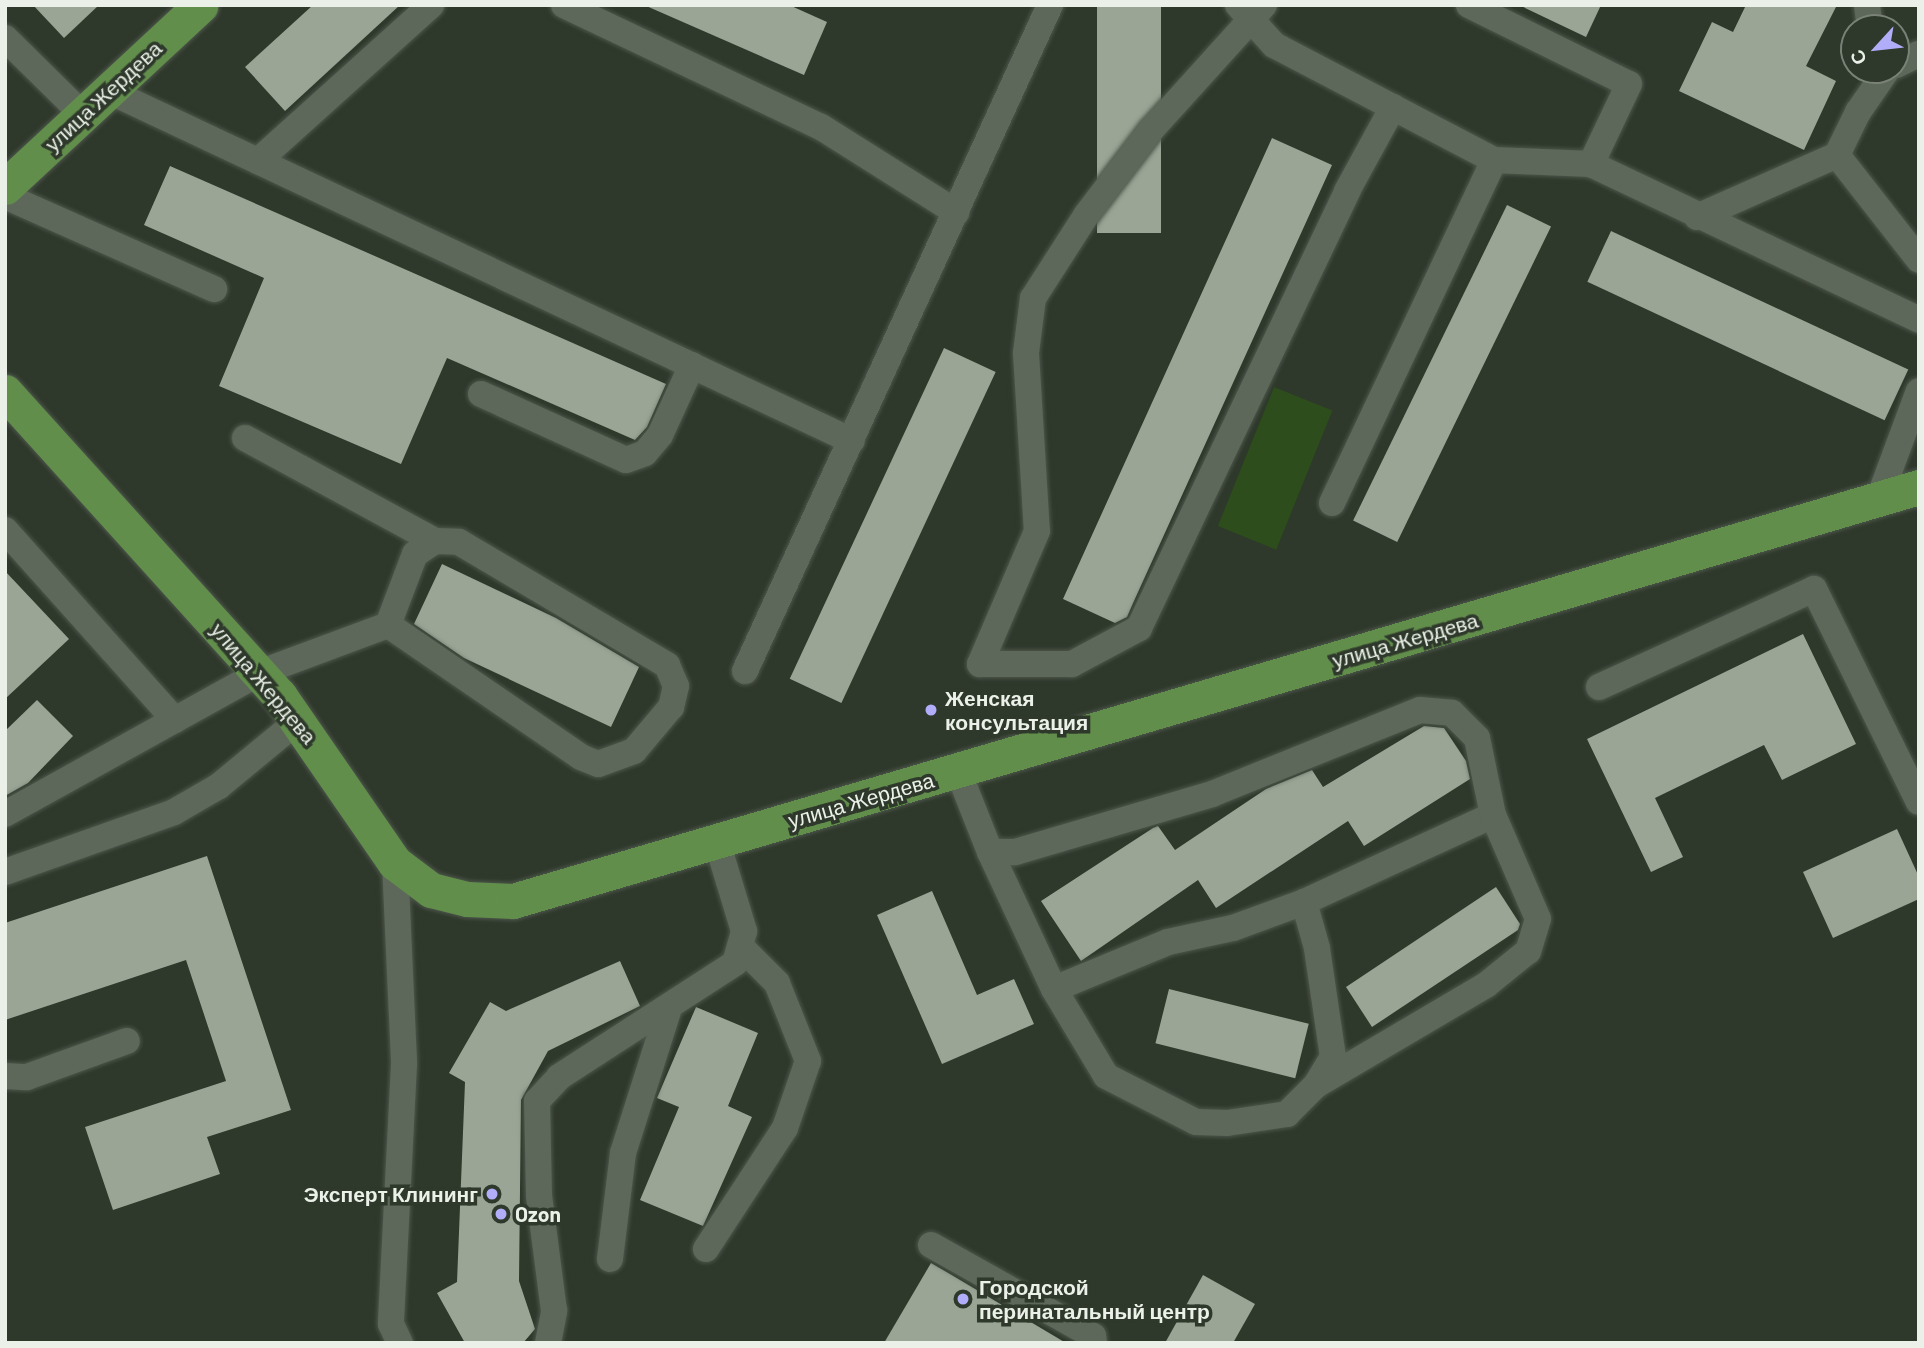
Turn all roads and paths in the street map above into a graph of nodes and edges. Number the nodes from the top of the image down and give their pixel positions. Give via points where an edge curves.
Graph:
1 (201, 5) edge
2 (431, 5) edge
3 (564, 5) edge
4 (1050, 5) edge
5 (1469, 5) edge
6 (1252, 11) edge
7 (5, 38) edge
8 (1877, 84) edge
9 (109, 91) junction
10 (1393, 107) junction
11 (83, 115) junction
12 (1837, 155) junction
13 (1494, 160) junction
14 (258, 161) junction
15 (1591, 164) junction
16 (5, 187) edge
17 (5, 196) edge
18 (956, 212) junction
19 (1697, 217) junction
20 (1919, 260) edge
21 (214, 289) dead end
22 (1919, 320) edge
23 (692, 365) junction
24 (1919, 391) edge
25 (5, 392) edge
26 (481, 394) dead end
27 (245, 438) dead end
28 (852, 441) junction
29 (1919, 487) edge
30 (1878, 501) junction
31 (1332, 503) dead end
32 (5, 530) edge
33 (435, 541) junction
34 (387, 625) junction
35 (745, 671) dead end
36 (259, 673) junction
37 (1599, 687) dead end
38 (299, 719) junction
39 (175, 720) junction
40 (958, 771) junction
41 (1919, 802) edge
42 (5, 814) edge
43 (1493, 815) junction
44 (718, 842) junction
45 (989, 852) junction
46 (395, 863) junction
47 (5, 872) edge
48 (1304, 902) junction
49 (740, 946) junction
50 (1054, 989) junction
51 (668, 1011) junction
52 (127, 1041) dead end
53 (5, 1076) edge
54 (1316, 1085) junction
55 (931, 1245) dead end
56 (706, 1249) dead end
57 (610, 1259) dead end
58 (400, 1343) edge
59 (548, 1343) edge
60 (1094, 1343) edge

1 - 9 main road, улица Жердева
2 - 14 street
3 - 18 street via 821,127
4 - 18 street
5 - 15 street via 1629,84
6 - 10 street via 1274,45
6 - 10 street via 1151,130 1087,214 1033,298 1026,353 1037,531 979,664 1072,664 1139,628 1341,203
7 - 11 street
8 - 12 street
9 - 11 main road, улица Жердева
9 - 14 street
10 - 13 street
11 - 16 main road, улица Жердева
12 - 19 street
12 - 20 street
13 - 15 street
13 - 31 street
14 - 23 street
15 - 19 street
17 - 21 street
18 - 28 street
19 - 22 street
23 - 26 street via 660,435 645,453 626,460
23 - 28 street
24 - 30 street
25 - 36 main road, улица Жердева
27 - 33 street
28 - 35 street
29 - 30 main road, улица Жердева
30 - 40 main road, улица Жердева
32 - 39 street
33 - 34 street via 415,554
33 - 34 street via 458,542 667,665 676,685 671,707 634,751 598,764 581,757
34 - 36 street
36 - 38 main road, улица Жердева
36 - 39 street
37 - 41 street via 1814,589
38 - 46 main road, улица Жердева
38 - 47 street via 219,786 174,813
39 - 42 street
40 - 44 main road, улица Жердева
40 - 45 street
43 - 45 street via 1477,738 1452,713 1420,710 1212,794 1015,852
43 - 48 street
43 - 54 street via 1538,919 1528,951 1486,985
44 - 46 main road, улица Жердева via 513,901 467,899 431,891
44 - 49 street via 744,931
45 - 50 street
46 - 58 street via 404,1064 391,1324
48 - 50 street via 1233,928 1168,942
48 - 54 street via 1317,948 1333,1057
49 - 51 street via 735,964
49 - 56 street via 777,983 808,1061 785,1128
50 - 54 street via 1106,1076 1196,1122 1227,1123 1287,1114
51 - 57 street via 623,1153
51 - 59 street via 559,1077 537,1101 539,1196 554,1311
52 - 53 street via 27,1077
55 - 60 street via 1093,1336

